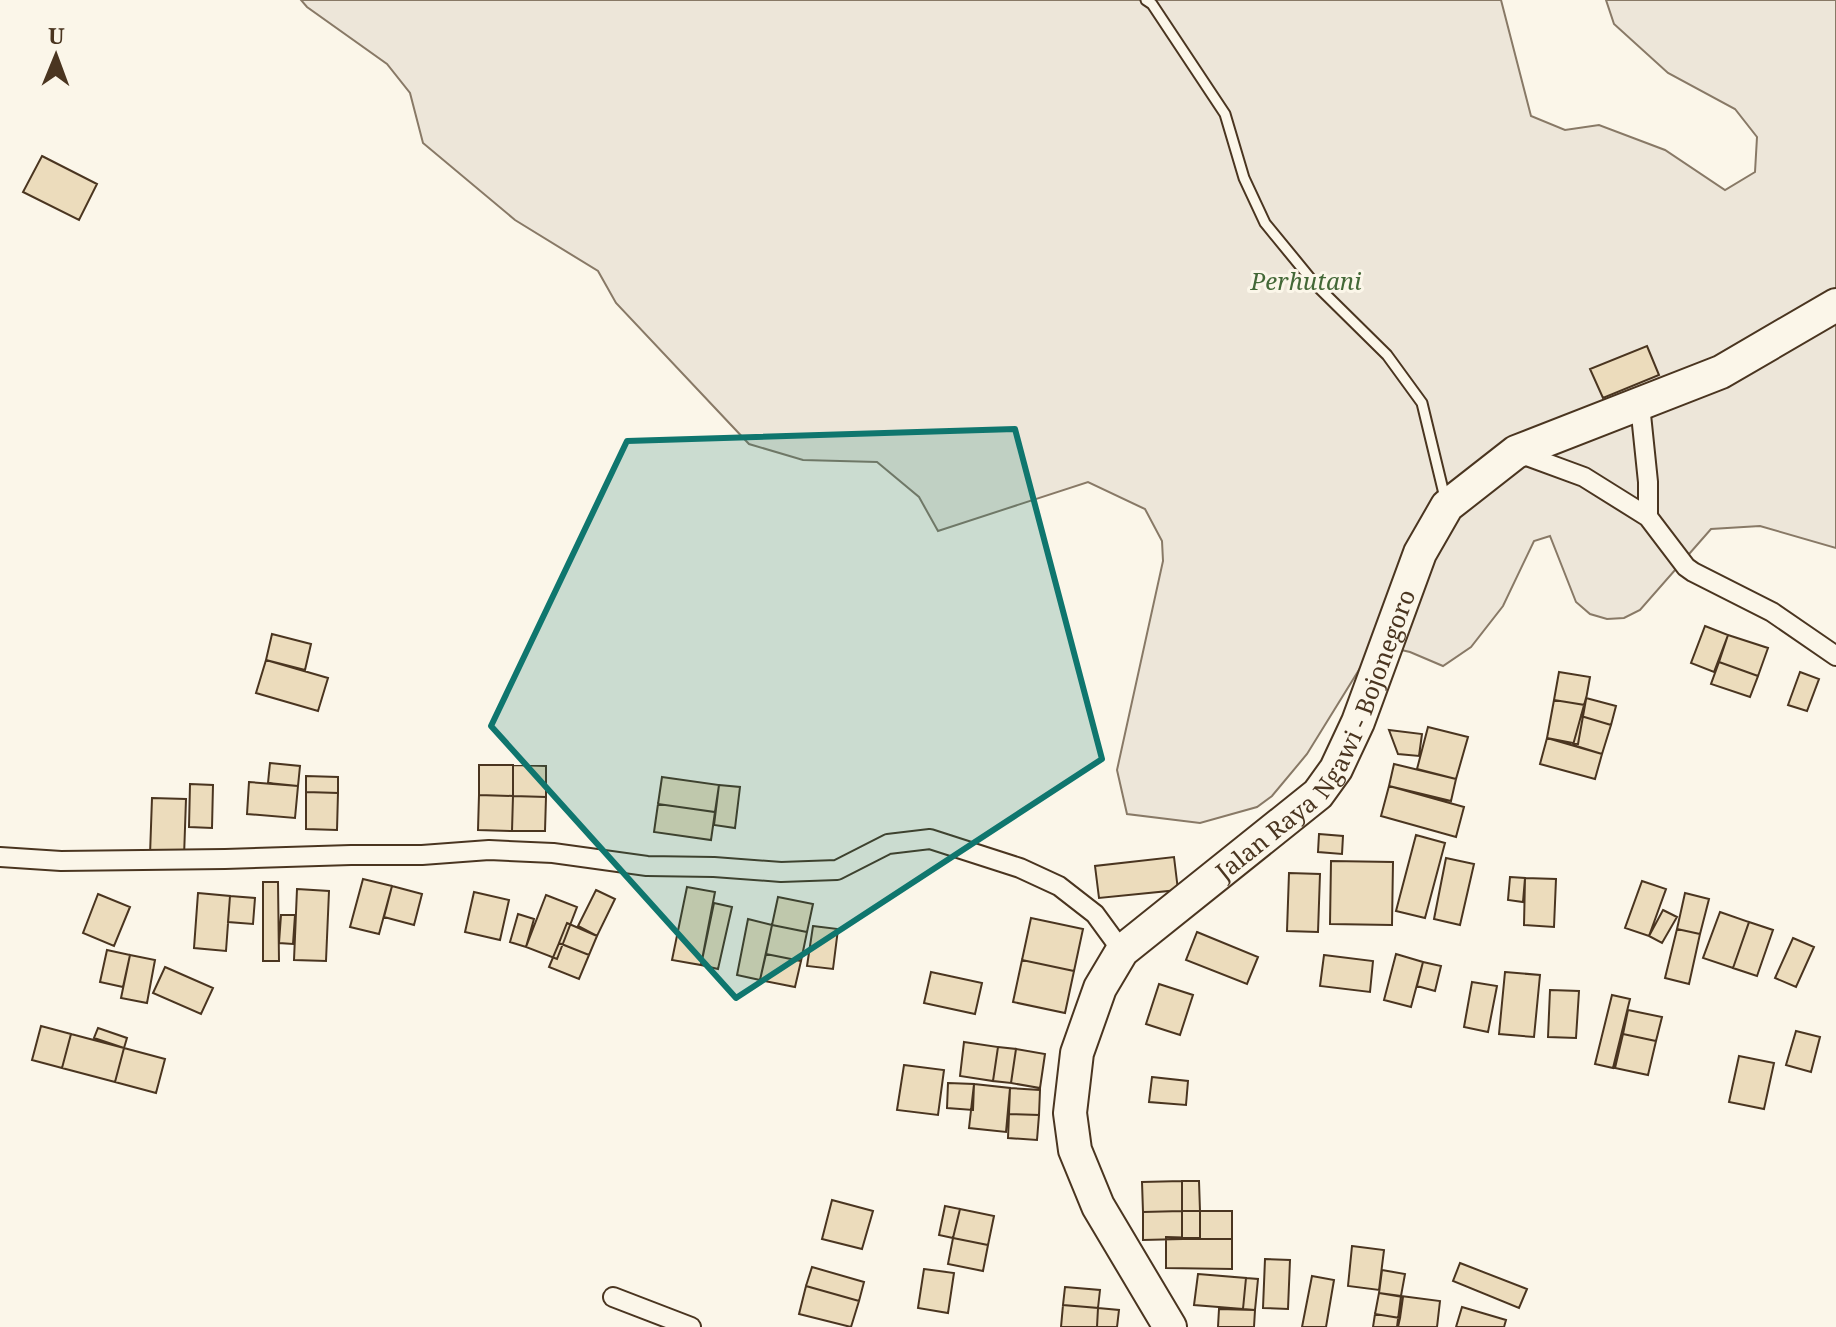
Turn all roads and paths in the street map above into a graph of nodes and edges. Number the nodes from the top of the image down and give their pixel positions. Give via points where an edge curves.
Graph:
1 (1146, 0) edge
2 (1836, 305) edge
3 (1640, 405) junction
4 (1516, 452) junction
5 (1447, 506) junction
6 (1648, 517) junction
7 (1836, 656) edge
8 (0, 857) edge
9 (1122, 951) junction
10 (613, 1297) dead end
11 (691, 1327) edge
12 (1170, 1327) edge

1 - 5 lane via 1225,114 1244,178 1265,223 1315,284 1387,355 1422,403
2 - 3 highway, Jalan Raya Ngawi - Bojonegoro via 1721,372
3 - 4 highway, Jalan Raya Ngawi - Bojonegoro
3 - 6 street
4 - 5 highway, Jalan Raya Ngawi - Bojonegoro
4 - 6 street via 1584,477
5 - 9 highway, Jalan Raya Ngawi - Bojonegoro via 1420,553 1358,722 1318,794
6 - 7 street via 1686,567 1772,612
8 - 9 street via 211,859 489,850 647,866 781,872 837,870 888,844 930,839 1059,886 1095,914
9 - 12 highway, Jalan Raya Ngawi - Bojonegoro via 1100,988 1077,1053 1070,1113 1075,1150 1098,1206
10 - 11 street

